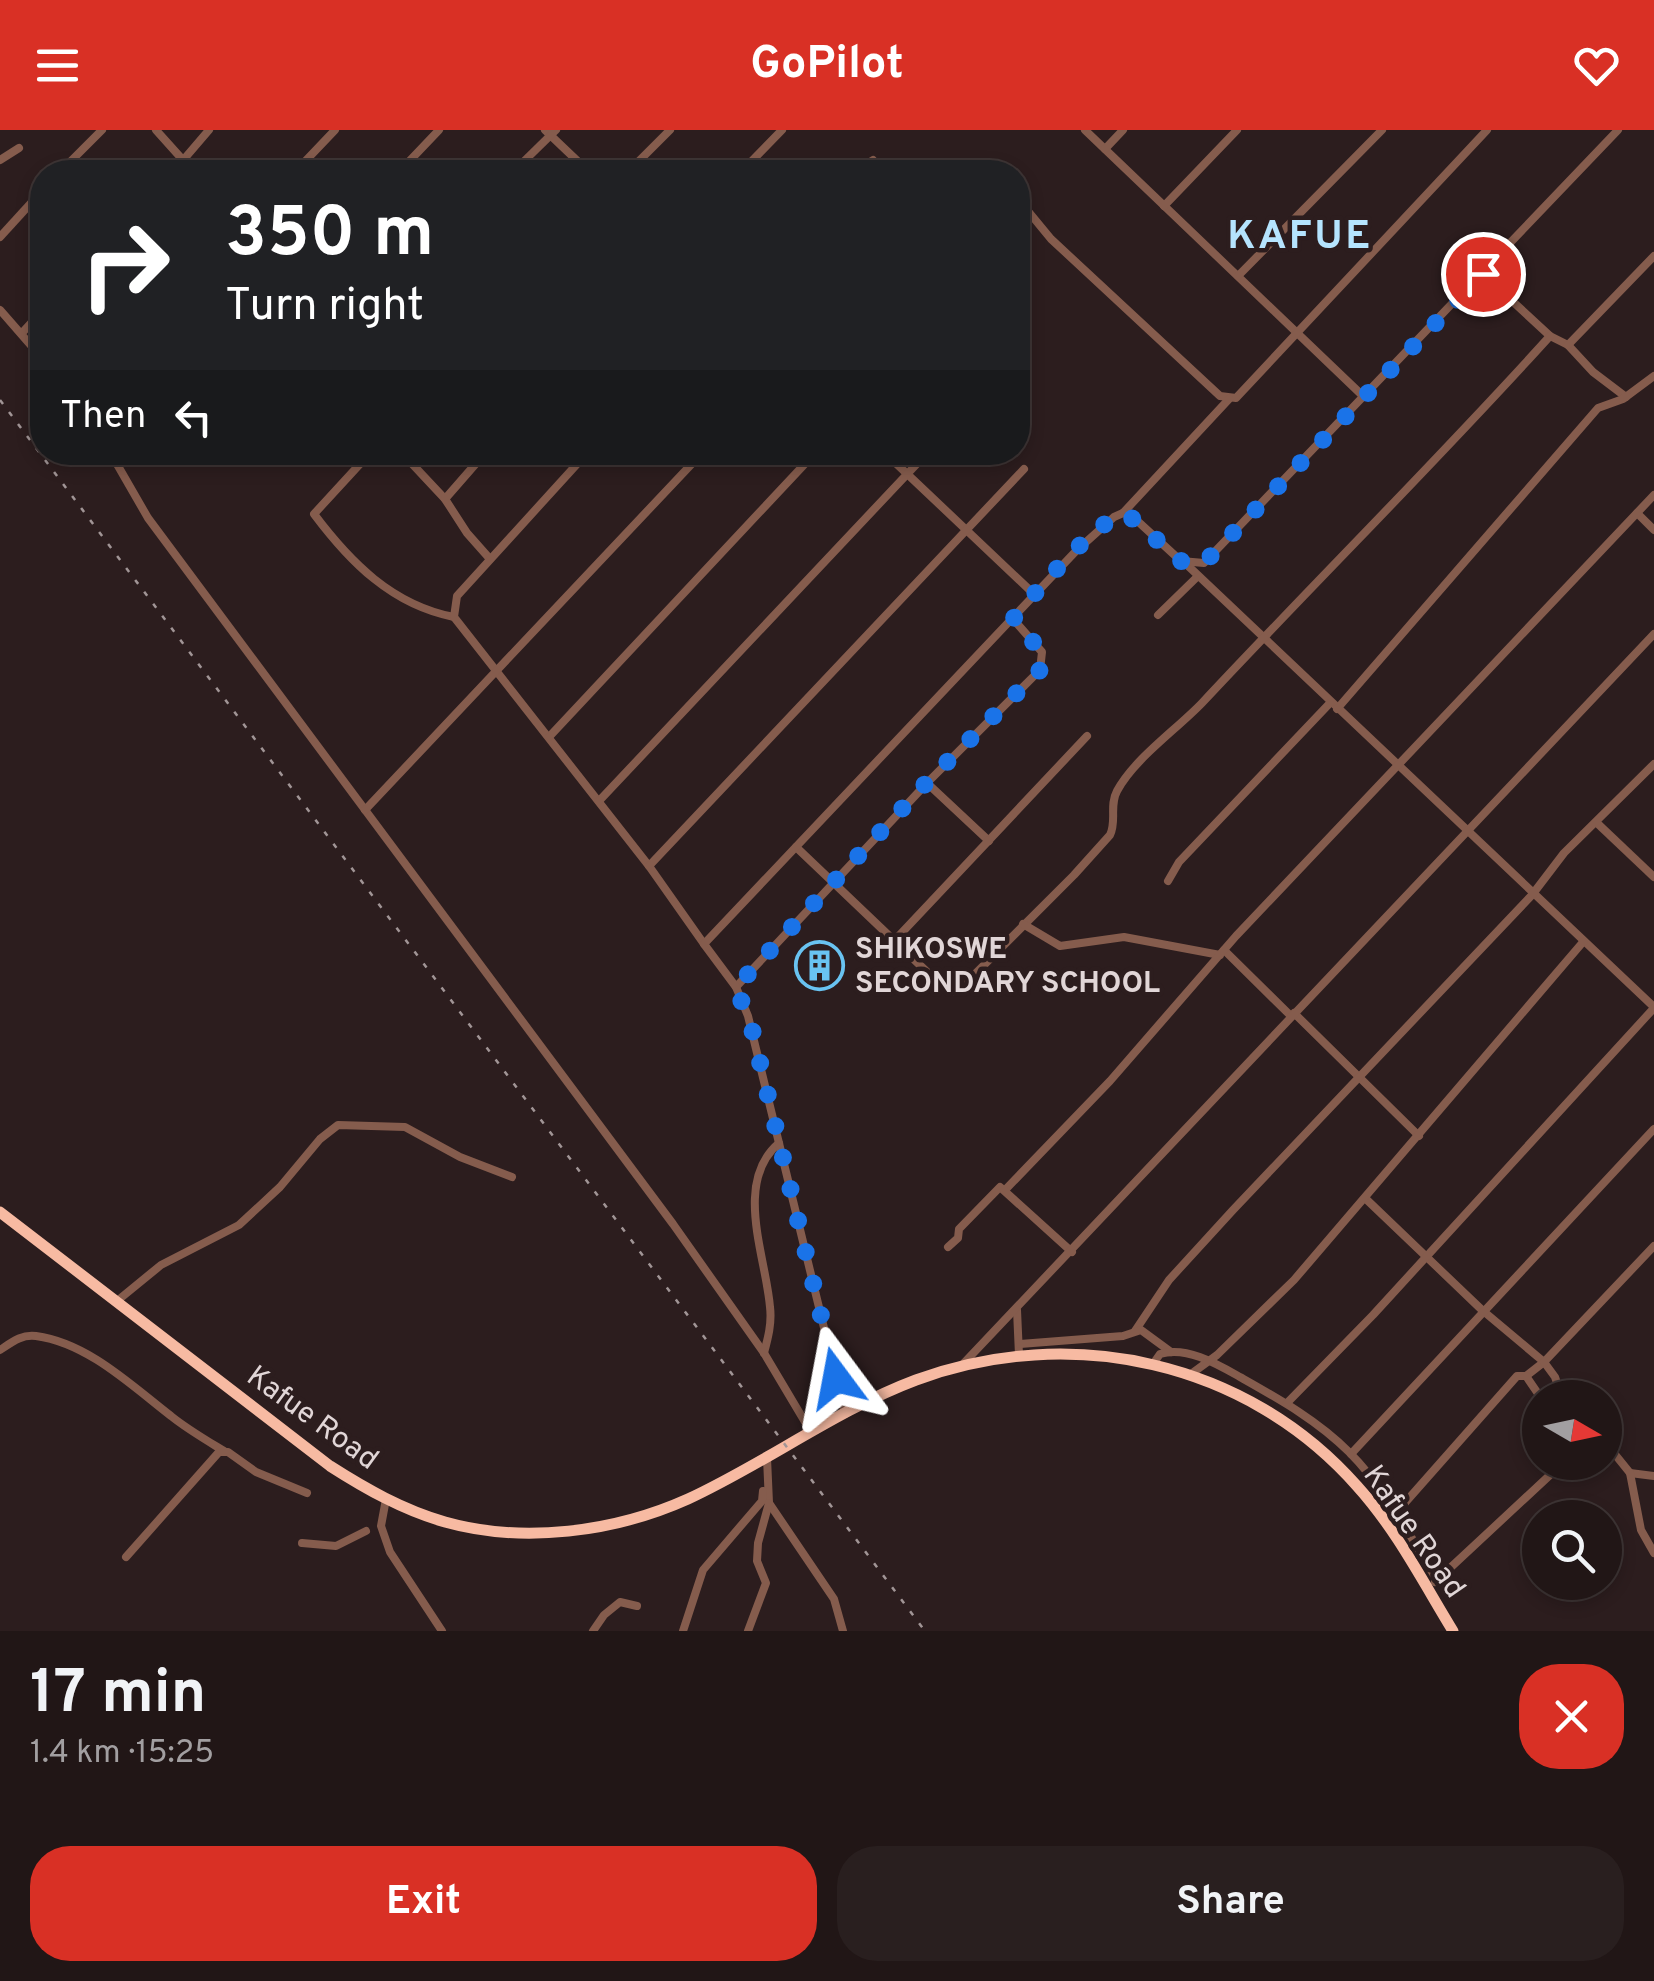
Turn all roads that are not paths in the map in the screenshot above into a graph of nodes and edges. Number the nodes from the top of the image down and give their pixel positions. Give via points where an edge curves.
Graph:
1 (102, 130) edge
2 (156, 130) edge
3 (210, 130) edge
4 (335, 130) edge
5 (439, 130) edge
6 (670, 130) edge
7 (782, 130) edge
8 (1085, 130) edge
9 (1123, 130) edge
10 (1238, 130) edge
11 (1382, 130) edge
12 (1487, 130) edge
13 (1618, 130) edge
14 (551, 132) edge
15 (19, 148) dead end
16 (1106, 150) junction
17 (0, 160) edge
18 (72, 160) edge
19 (174, 160) edge
20 (186, 160) edge
21 (307, 160) edge
22 (410, 160) edge
23 (524, 160) edge
24 (578, 160) edge
25 (640, 160) edge
26 (753, 160) edge
27 (30, 204) edge
28 (1164, 206) junction
29 (1030, 214) edge
30 (0, 237) edge
31 (1654, 256) edge
32 (1483, 274) junction
33 (1238, 276) junction
34 (0, 310) edge
35 (30, 325) edge
36 (22, 333) junction
37 (1297, 333) junction
38 (1550, 336) junction
39 (30, 343) edge
40 (1568, 345) junction
41 (1654, 376) edge
42 (1364, 397) junction
43 (1626, 397) junction
44 (1229, 399) junction
45 (118, 465) edge
46 (358, 465) edge
47 (412, 465) edge
48 (475, 465) edge
49 (576, 465) edge
50 (691, 465) edge
51 (804, 465) edge
52 (898, 465) edge
53 (916, 465) edge
54 (1024, 469) dead end
55 (907, 474) junction
56 (1654, 495) edge
57 (445, 499) junction
58 (1123, 513) junction
59 (1638, 513) junction
60 (1654, 530) edge
61 (966, 532) junction
62 (490, 560) junction
63 (1185, 563) junction
64 (1198, 576) junction
65 (1034, 595) junction
66 (1158, 615) dead end
67 (454, 617) junction
68 (1013, 619) junction
69 (1654, 634) edge
70 (1260, 637) junction
71 (498, 670) junction
72 (1334, 706) junction
73 (549, 736) junction
74 (1087, 736) dead end
75 (1654, 764) edge
76 (1399, 768) junction
77 (926, 783) junction
78 (599, 801) junction
79 (365, 810) junction
80 (1597, 824) junction
81 (1467, 832) junction
82 (988, 840) junction
83 (796, 848) junction
84 (650, 866) junction
85 (1654, 877) edge
86 (1168, 881) dead end
87 (831, 884) junction
88 (1532, 895) junction
89 (1023, 924) junction
90 (894, 941) junction
91 (1582, 942) junction
92 (704, 944) junction
93 (1222, 952) junction
94 (736, 987) junction
95 (1654, 1007) edge
96 (1292, 1014) junction
97 (1358, 1076) junction
98 (1654, 1129) edge
99 (1419, 1136) junction
100 (779, 1142) junction
101 (512, 1177) dead end
102 (1006, 1189) junction
103 (1366, 1198) junction
104 (0, 1212) edge
105 (1654, 1246) edge
106 (948, 1248) dead end
107 (1072, 1252) junction
108 (1427, 1256) junction
109 (118, 1301) junction
110 (1017, 1310) junction
111 (1482, 1310) junction
112 (1135, 1331) junction
113 (1019, 1349) junction
114 (0, 1350) edge
115 (1170, 1352) junction
116 (764, 1353) junction
117 (1210, 1360) junction
118 (1544, 1362) junction
119 (1153, 1364) junction
120 (960, 1366) junction
121 (1191, 1374) junction
122 (1526, 1376) junction
123 (1529, 1380) edge
124 (1556, 1380) edge
125 (1288, 1403) junction
126 (845, 1414) junction
127 (812, 1433) junction
128 (224, 1451) junction
129 (1351, 1454) junction
130 (767, 1463) junction
131 (1622, 1463) edge
132 (1630, 1473) junction
133 (1654, 1476) edge
134 (1545, 1480) edge
135 (307, 1493) dead end
136 (386, 1499) junction
137 (768, 1503) junction
138 (1394, 1509) junction
139 (1380, 1514) junction
140 (366, 1530) dead end
141 (302, 1544) dead end
142 (1654, 1553) edge
143 (126, 1557) dead end
144 (1432, 1585) junction
145 (638, 1606) dead end
146 (442, 1631) edge
147 (593, 1631) edge
148 (683, 1631) edge
149 (748, 1631) edge
150 (842, 1631) edge
151 (1453, 1631) edge

1 - 18 street
2 - 19 street
3 - 20 street
4 - 21 street
5 - 22 street
6 - 25 street
7 - 26 street
8 - 16 street
9 - 16 street
10 - 28 street
11 - 33 street
12 - 37 street
13 - 32 street
14 - 23 street
14 - 24 street
15 - 17 street
16 - 28 street
27 - 30 street
28 - 33 street
29 - 44 street
31 - 40 street
32 - 38 street
32 - 42 street
33 - 37 street
34 - 36 street
35 - 36 street
36 - 39 street
37 - 42 street
37 - 44 street
38 - 40 street
38 - 70 street
40 - 43 street
41 - 43 street
42 - 63 street via 1204,563
43 - 72 street via 1598,408
44 - 58 street
45 - 79 street via 148,518
46 - 67 street via 314,514 384,588
47 - 57 street
48 - 57 street
49 - 62 street
50 - 71 street
51 - 73 street
52 - 55 street
53 - 55 street
54 - 61 street
55 - 61 street
55 - 78 street
56 - 59 street
57 - 62 street
58 - 63 street
58 - 65 street
59 - 60 street
59 - 76 street
61 - 65 street
61 - 84 street
62 - 67 street via 457,596
63 - 64 street
64 - 66 street
64 - 70 street
65 - 68 street
67 - 71 street
68 - 77 street via 1042,652 1040,670
68 - 83 street
69 - 81 street
70 - 72 street
70 - 89 street via 1130,772 1112,803 1110,834
71 - 73 street
71 - 79 street
72 - 76 street
72 - 86 street via 1179,862
73 - 78 street
74 - 82 street
75 - 80 street
76 - 81 street
76 - 93 street
77 - 82 street
77 - 87 street
78 - 84 street
79 - 116 street
80 - 85 street
80 - 88 street via 1564,852
81 - 88 street
81 - 96 street
82 - 90 street
83 - 87 street
83 - 92 street
84 - 92 street
87 - 90 street
87 - 94 street
88 - 91 street
88 - 97 street
89 - 90 street via 953,992
89 - 93 street via 1060,946 1124,937
91 - 95 street
91 - 99 street
92 - 94 street
93 - 96 street
93 - 102 street
94 - 100 street
95 - 108 street
96 - 97 street
96 - 107 street
97 - 99 street
97 - 112 street via 1170,1280
98 - 111 street
99 - 103 street
100 - 116 street via 764,1159 756,1191 770,1308
100 - 126 street
101 - 109 street via 405,1127 338,1126 239,1225 162,1264
102 - 106 street via 995,1190
102 - 107 street
103 - 108 street
103 - 117 street via 1294,1280
104 - 109 highway, Kafue Road
105 - 118 street
107 - 110 street
108 - 111 street
108 - 125 street
109 - 136 highway, Kafue Road via 318,1458
110 - 113 street
110 - 120 street
111 - 118 street
111 - 129 street
112 - 113 street
112 - 115 street
113 - 119 highway, Kafue Road
113 - 120 highway, Kafue Road
114 - 128 street via 36,1336 95,1359
115 - 117 street
115 - 119 street
116 - 127 street
117 - 121 street
117 - 125 street
118 - 122 street
118 - 124 street
119 - 121 highway, Kafue Road
120 - 126 highway, Kafue Road
121 - 139 highway, Kafue Road via 1297,1431
122 - 123 street
122 - 138 street via 1517,1376
125 - 129 street
126 - 127 highway, Kafue Road
127 - 130 highway, Kafue Road
128 - 135 street
128 - 143 street
129 - 138 street
130 - 136 highway, Kafue Road via 679,1503 574,1530 478,1528
130 - 137 street
130 - 148 street via 762,1501 703,1570
131 - 132 street
132 - 133 street
132 - 142 street
134 - 144 street
136 - 146 street via 381,1526 390,1552
137 - 149 street via 757,1554 766,1584
137 - 150 street via 834,1599
138 - 139 street
138 - 144 street
139 - 144 highway, Kafue Road
140 - 141 street via 336,1546
144 - 151 highway, Kafue Road
145 - 147 street via 612,1607

